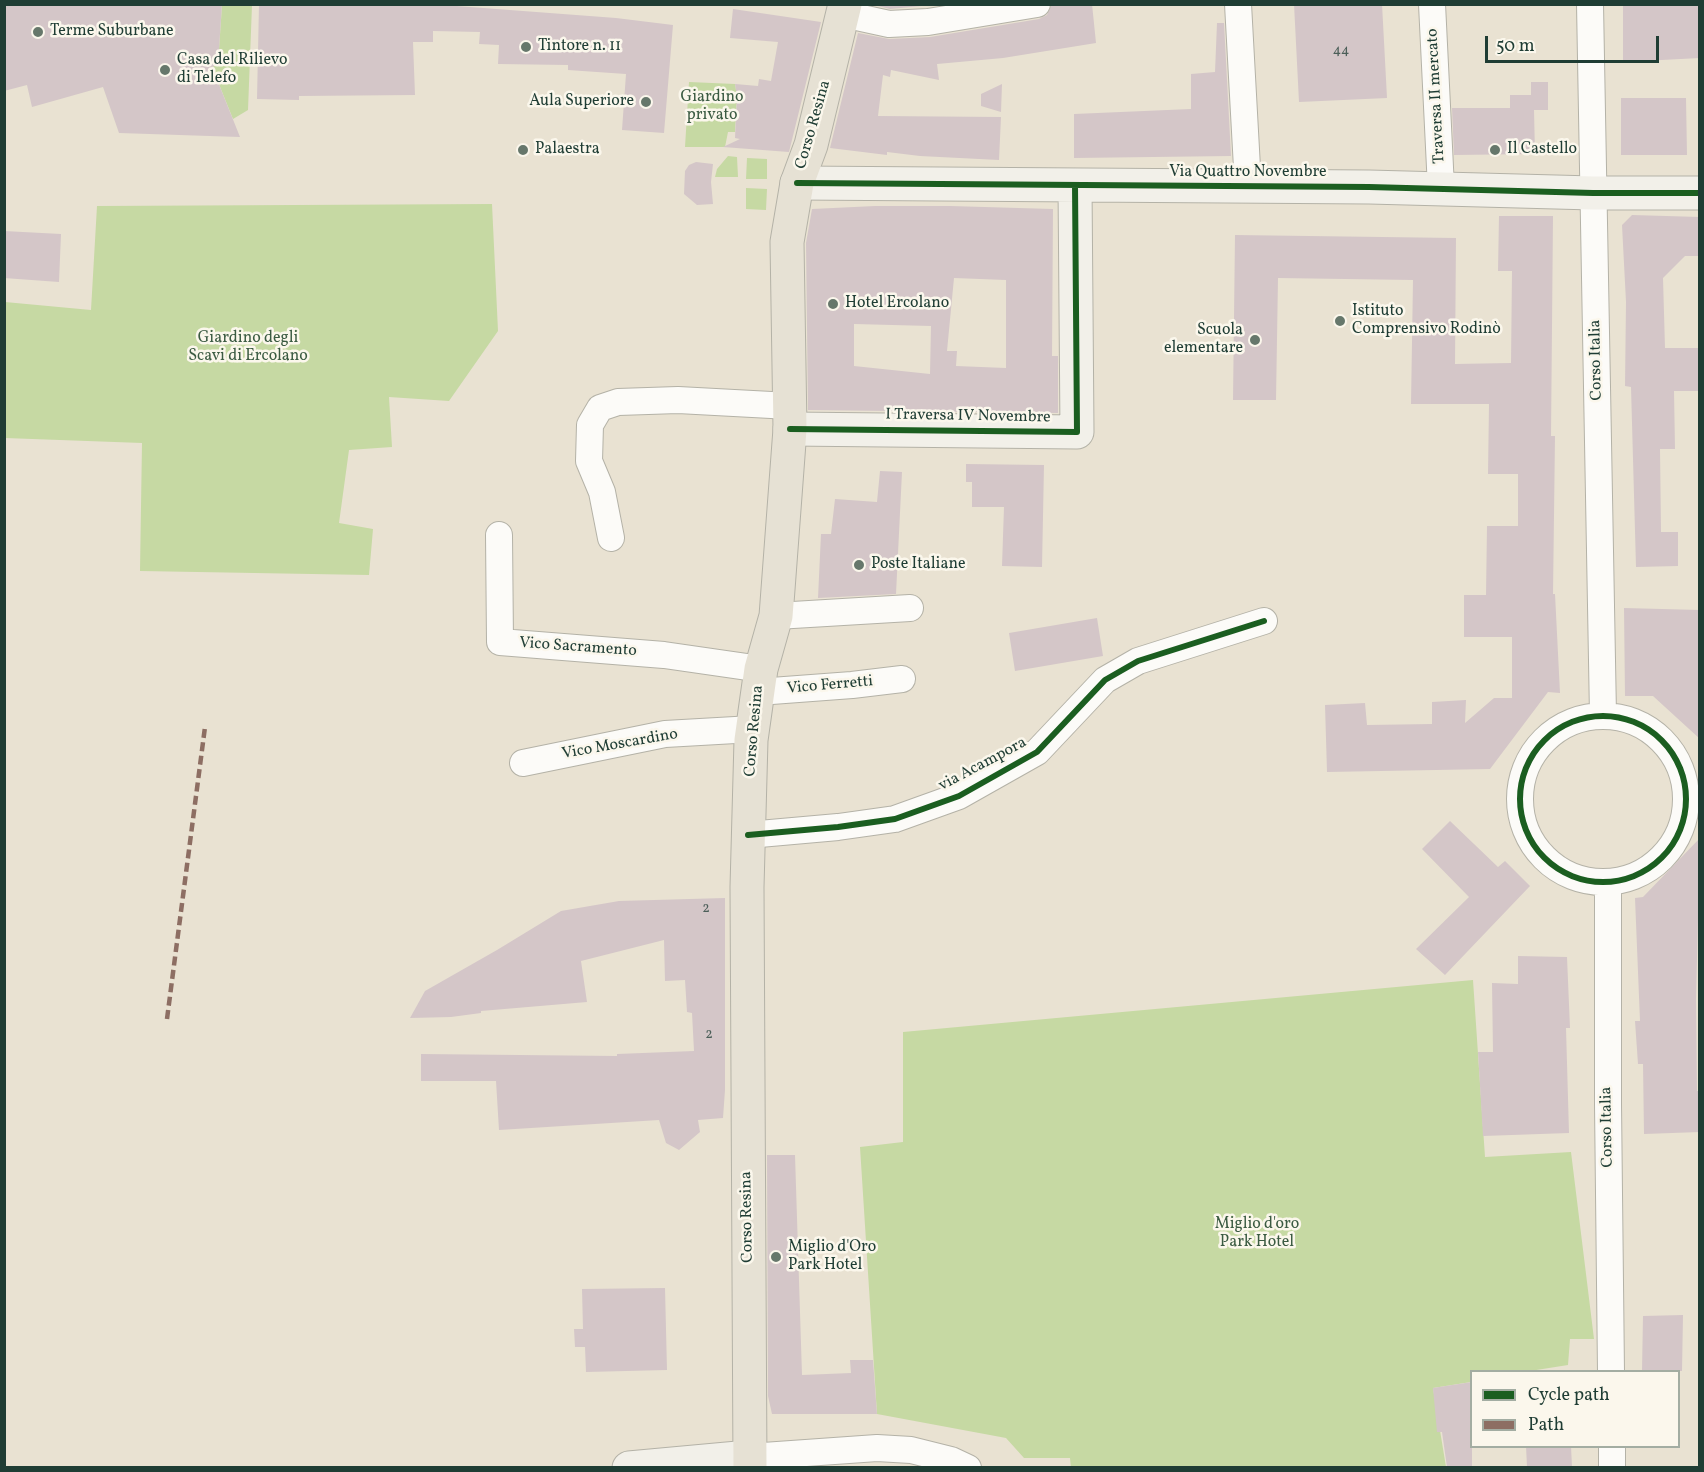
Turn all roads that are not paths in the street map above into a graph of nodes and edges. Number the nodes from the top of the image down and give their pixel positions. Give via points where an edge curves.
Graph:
1 (1037, 4) edge
2 (1238, 4) edge
3 (1432, 4) edge
4 (1590, 4) edge
5 (844, 9) edge
6 (797, 183) junction
7 (1075, 185) junction
8 (1248, 186) junction
9 (1441, 188) junction
10 (1593, 193) junction
11 (1700, 193) edge
12 (790, 417) junction
13 (499, 535) dead end
14 (611, 538) dead end
15 (910, 608) dead end
16 (776, 616) junction
17 (1264, 621) dead end
18 (902, 679) dead end
19 (760, 680) junction
20 (1603, 715) junction
21 (753, 729) junction
22 (523, 763) dead end
23 (1693, 791) edge
24 (748, 835) junction
25 (1608, 882) junction
26 (1611, 1370) edge
27 (1612, 1448) edge
28 (749, 1462) edge
29 (629, 1467) edge
30 (968, 1467) edge
31 (1612, 1467) edge

1 - 5 street via 928,22 889,24
2 - 8 street
3 - 9 street, Traversa II mercato
4 - 10 street, Corso Italia
5 - 6 main road, Corso Resina via 812,145
6 - 7 street, Via Quattro Novembre
6 - 12 main road, Corso Resina via 787,242
7 - 8 street, Via Quattro Novembre
7 - 12 street, I Traversa IV Novembre via 1077,432
8 - 9 street, Via Quattro Novembre
9 - 10 street, Via Quattro Novembre
10 - 11 street, Via Quattro Novembre
10 - 20 street, Corso Italia
12 - 14 street via 678,400 618,402 600,408 590,425 589,461 602,492
12 - 16 main road, Corso Resina
13 - 19 street, Vico Sacramento via 500,642 664,655
15 - 16 street
16 - 19 main road, Corso Resina
17 - 24 street, via Acampora via 1138,661 1105,680 1037,752 959,796 896,819
18 - 19 street, Vico Ferretti via 852,685
19 - 21 main road, Corso Resina
20 - 23 street via 1636,722 1664,741
20 - 25 street via 1569,722 1544,741 1524,772 1520,792 1522,815 1536,848 1567,874 1587,881
21 - 22 street, Vico Moscardino via 665,734
21 - 24 main road, Corso Resina
23 - 25 street via 1684,821 1668,852 1641,873
24 - 28 main road, Corso Resina
25 - 26 street, Corso Italia
27 - 31 street
28 - 29 street
28 - 30 street via 877,1448 911,1450

